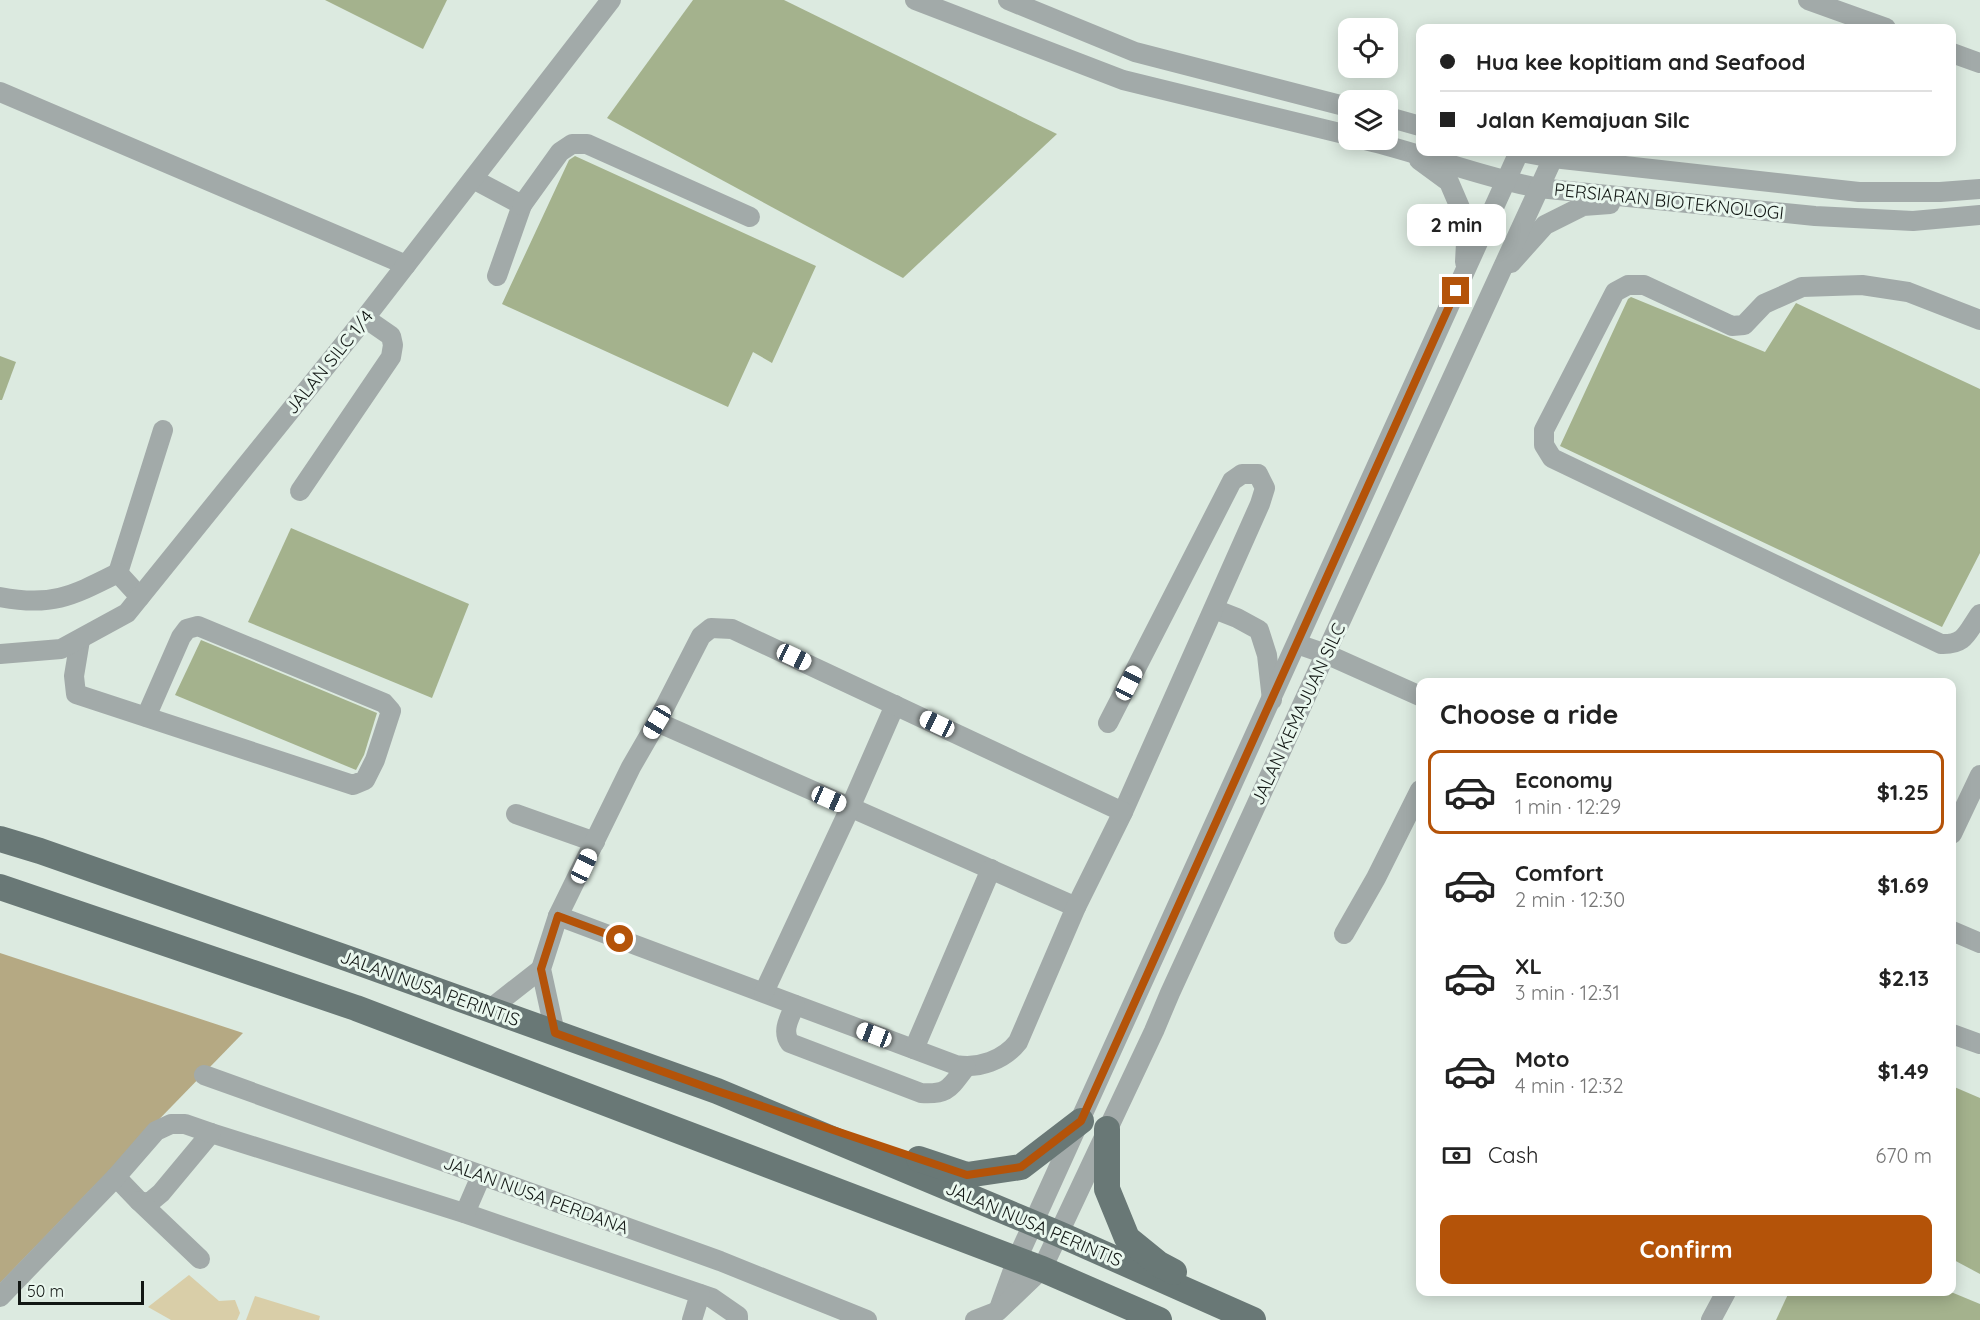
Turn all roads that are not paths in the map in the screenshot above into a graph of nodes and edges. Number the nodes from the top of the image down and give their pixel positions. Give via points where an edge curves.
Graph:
1 (611, 0) edge
2 (915, 0) edge
3 (1008, 0) edge
4 (1808, 0) edge
5 (1875, 24) edge
6 (1956, 54) edge
7 (1980, 63) edge
8 (0, 92) edge
9 (1338, 104) edge
10 (1398, 120) edge
11 (1416, 125) edge
12 (1338, 133) edge
13 (1398, 147) edge
14 (1402, 148) junction
15 (1416, 153) edge
16 (1426, 156) edge
17 (1518, 156) edge
18 (1542, 156) edge
19 (1553, 158) junction
20 (472, 179) junction
21 (1505, 182) junction
22 (1539, 188) junction
23 (1980, 189) edge
24 (1660, 200) junction
25 (522, 205) junction
26 (1980, 215) edge
27 (750, 217) dead end
28 (406, 265) junction
29 (1465, 270) junction
30 (497, 276) dead end
31 (1497, 279) junction
32 (365, 318) junction
33 (1980, 320) edge
34 (163, 430) dead end
35 (300, 491) dead end
36 (118, 573) junction
37 (0, 597) edge
38 (140, 597) junction
39 (1214, 609) junction
40 (1980, 614) edge
41 (80, 640) junction
42 (1297, 644) junction
43 (0, 654) edge
44 (1326, 654) junction
45 (1416, 694) edge
46 (1272, 700) junction
47 (895, 705) junction
48 (146, 717) junction
49 (657, 722) junction
50 (1108, 723) dead end
51 (1980, 775) edge
52 (1416, 798) edge
53 (850, 808) junction
54 (1123, 812) junction
55 (516, 813) dead end
56 (1956, 826) edge
57 (0, 839) edge
58 (595, 842) junction
59 (991, 869) junction
60 (0, 887) edge
61 (1076, 907) junction
62 (558, 916) junction
63 (1956, 933) edge
64 (1344, 934) dead end
65 (1980, 943) edge
66 (1159, 948) junction
67 (1185, 960) junction
68 (541, 969) junction
69 (764, 992) junction
70 (795, 1005) junction
71 (490, 1009) junction
72 (1127, 1018) junction
73 (1154, 1031) junction
74 (555, 1033) junction
75 (1956, 1035) edge
76 (1980, 1044) edge
77 (914, 1049) junction
78 (966, 1066) junction
79 (204, 1075) dead end
80 (717, 1091) junction
81 (1081, 1121) junction
82 (1107, 1129) junction
83 (211, 1133) junction
84 (482, 1176) junction
85 (116, 1177) junction
86 (139, 1201) junction
87 (465, 1213) junction
88 (1034, 1223) junction
89 (1059, 1234) junction
90 (200, 1259) dead end
91 (1017, 1259) junction
92 (1042, 1269) junction
93 (700, 1294) junction
94 (1724, 1296) edge
95 (0, 1297) edge
96 (998, 1311) junction
97 (692, 1320) edge
98 (738, 1320) edge
99 (867, 1320) edge
100 (975, 1320) edge
101 (1159, 1320) edge
102 (1253, 1320) edge
103 (1261, 1320) edge
104 (1712, 1320) edge

1 - 20 street, JALAN SILC 1/4
2 - 12 street via 1123,80
3 - 9 street via 1136,52
4 - 5 street
6 - 7 street
8 - 28 street
10 - 11 street
13 - 14 street, PERSIARAN BIOTEKNOLOGI
14 - 15 street, PERSIARAN BIOTEKNOLOGI
14 - 29 street via 1449,182 1467,224
16 - 21 street, PERSIARAN BIOTEKNOLOGI
17 - 21 street, JALAN KEMAJUAN SILC
18 - 19 street, PERSIARAN BIOTEKNOLOGI
19 - 22 street, JALAN KEMAJUAN SILC
19 - 23 street, PERSIARAN BIOTEKNOLOGI via 1858,192
20 - 25 street
20 - 28 street, JALAN SILC 1/4
21 - 22 street, PERSIARAN BIOTEKNOLOGI
21 - 29 street, JALAN KEMAJUAN SILC
22 - 24 street, PERSIARAN BIOTEKNOLOGI
22 - 31 street, JALAN KEMAJUAN SILC
24 - 26 street, PERSIARAN BIOTEKNOLOGI via 1815,216 1913,221
24 - 31 street via 1583,206 1545,225
25 - 27 street via 560,152 572,144 587,144
25 - 30 street
28 - 32 street, JALAN SILC 1/4
29 - 42 street, JALAN KEMAJUAN SILC
31 - 44 street, JALAN KEMAJUAN SILC
32 - 35 street via 391,336 391,357
32 - 38 street, JALAN SILC 1/4
33 - 40 street via 1908,292 1852,285 1802,287 1764,304 1744,325 1732,326 1644,285 1628,285 1615,292 1544,430 1544,445 1552,458 1941,644 1960,642
34 - 36 street
36 - 37 street via 76,594 52,600 24,602
36 - 38 street
38 - 41 street, JALAN SILC 1/4 via 127,613
39 - 46 street via 1258,630 1267,655
39 - 50 street via 1265,489 1258,474 1242,474 1232,481
39 - 54 street
41 - 43 street, JALAN SILC 1/4 via 61,649
41 - 48 street via 74,676 76,694
42 - 44 street
42 - 46 street, JALAN KEMAJUAN SILC
44 - 45 street
44 - 67 street, JALAN KEMAJUAN SILC
46 - 66 street, JALAN KEMAJUAN SILC
47 - 49 street via 732,629 711,628 701,636
47 - 53 street
47 - 54 street
48 - 48 street via 353,785 365,780 391,711 384,703 198,626 187,629 181,637
49 - 53 street
49 - 58 street
51 - 56 street
52 - 64 street
53 - 59 street
53 - 69 street
54 - 61 street
55 - 58 street
57 - 71 main road, JALAN NUSA PERINTIS
58 - 62 street
59 - 61 street
59 - 77 street
60 - 91 main road via 356,1008
61 - 78 street via 1018,1042 999,1058
62 - 68 street
62 - 69 street
63 - 65 street
66 - 67 street
66 - 72 street, JALAN KEMAJUAN SILC
67 - 73 street, JALAN KEMAJUAN SILC
68 - 71 street
68 - 74 street
69 - 70 street
70 - 77 street
70 - 78 street via 785,1032 790,1043 921,1093 945,1091
71 - 74 main road, JALAN NUSA PERINTIS
72 - 73 street
72 - 81 street, JALAN KEMAJUAN SILC
73 - 82 street, JALAN KEMAJUAN SILC
74 - 80 main road, JALAN NUSA PERINTIS
75 - 76 street
77 - 78 street
79 - 84 street, JALAN NUSA PERDANA
80 - 81 main road via 967,1175 1021,1167
80 - 88 main road, JALAN NUSA PERINTIS
81 - 88 street, JALAN KEMAJUAN SILC
82 - 89 street, JALAN KEMAJUAN SILC
82 - 103 main road via 1107,1189 1127,1238 1160,1264
83 - 85 street via 185,1124 171,1124 156,1131
83 - 86 street via 161,1193 149,1203
83 - 87 street
84 - 87 street
84 - 99 street, JALAN NUSA PERDANA via 720,1261
85 - 86 street
85 - 95 street
86 - 90 street
87 - 93 street
88 - 89 main road, JALAN NUSA PERINTIS
88 - 91 street, JALAN KEMAJUAN SILC
89 - 92 street, JALAN KEMAJUAN SILC
89 - 102 main road, JALAN NUSA PERINTIS
91 - 92 main road
91 - 96 street, JALAN KEMAJUAN SILC
92 - 96 street
92 - 101 main road
93 - 97 street
93 - 98 street via 712,1298 738,1316
94 - 104 street
96 - 100 street

